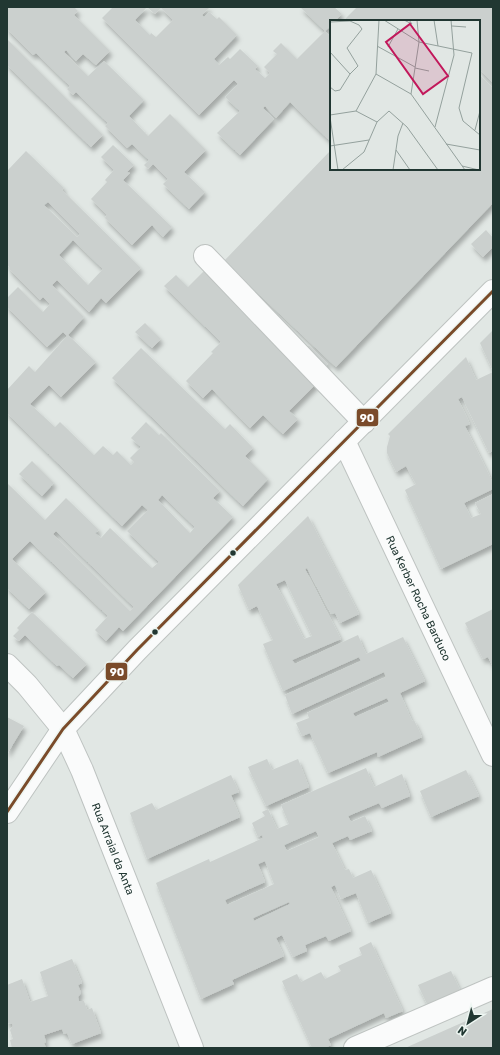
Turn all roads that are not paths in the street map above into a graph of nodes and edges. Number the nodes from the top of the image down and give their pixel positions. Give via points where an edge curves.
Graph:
1 (206, 256) dead end
2 (493, 291) edge
3 (364, 422) junction
4 (344, 441) junction
5 (7, 666) edge
6 (63, 729) junction
7 (493, 755) edge
8 (7, 812) edge
9 (493, 988) edge
10 (192, 1048) edge
11 (355, 1048) edge

1 - 3 street
2 - 3 street
3 - 4 street
4 - 6 street
4 - 7 street, Rua Kerber Rocha Barduco
5 - 6 street, Rua Arraial da Anta via 28,685
6 - 8 street
6 - 10 street, Rua Arraial da Anta via 82,770
9 - 11 street

